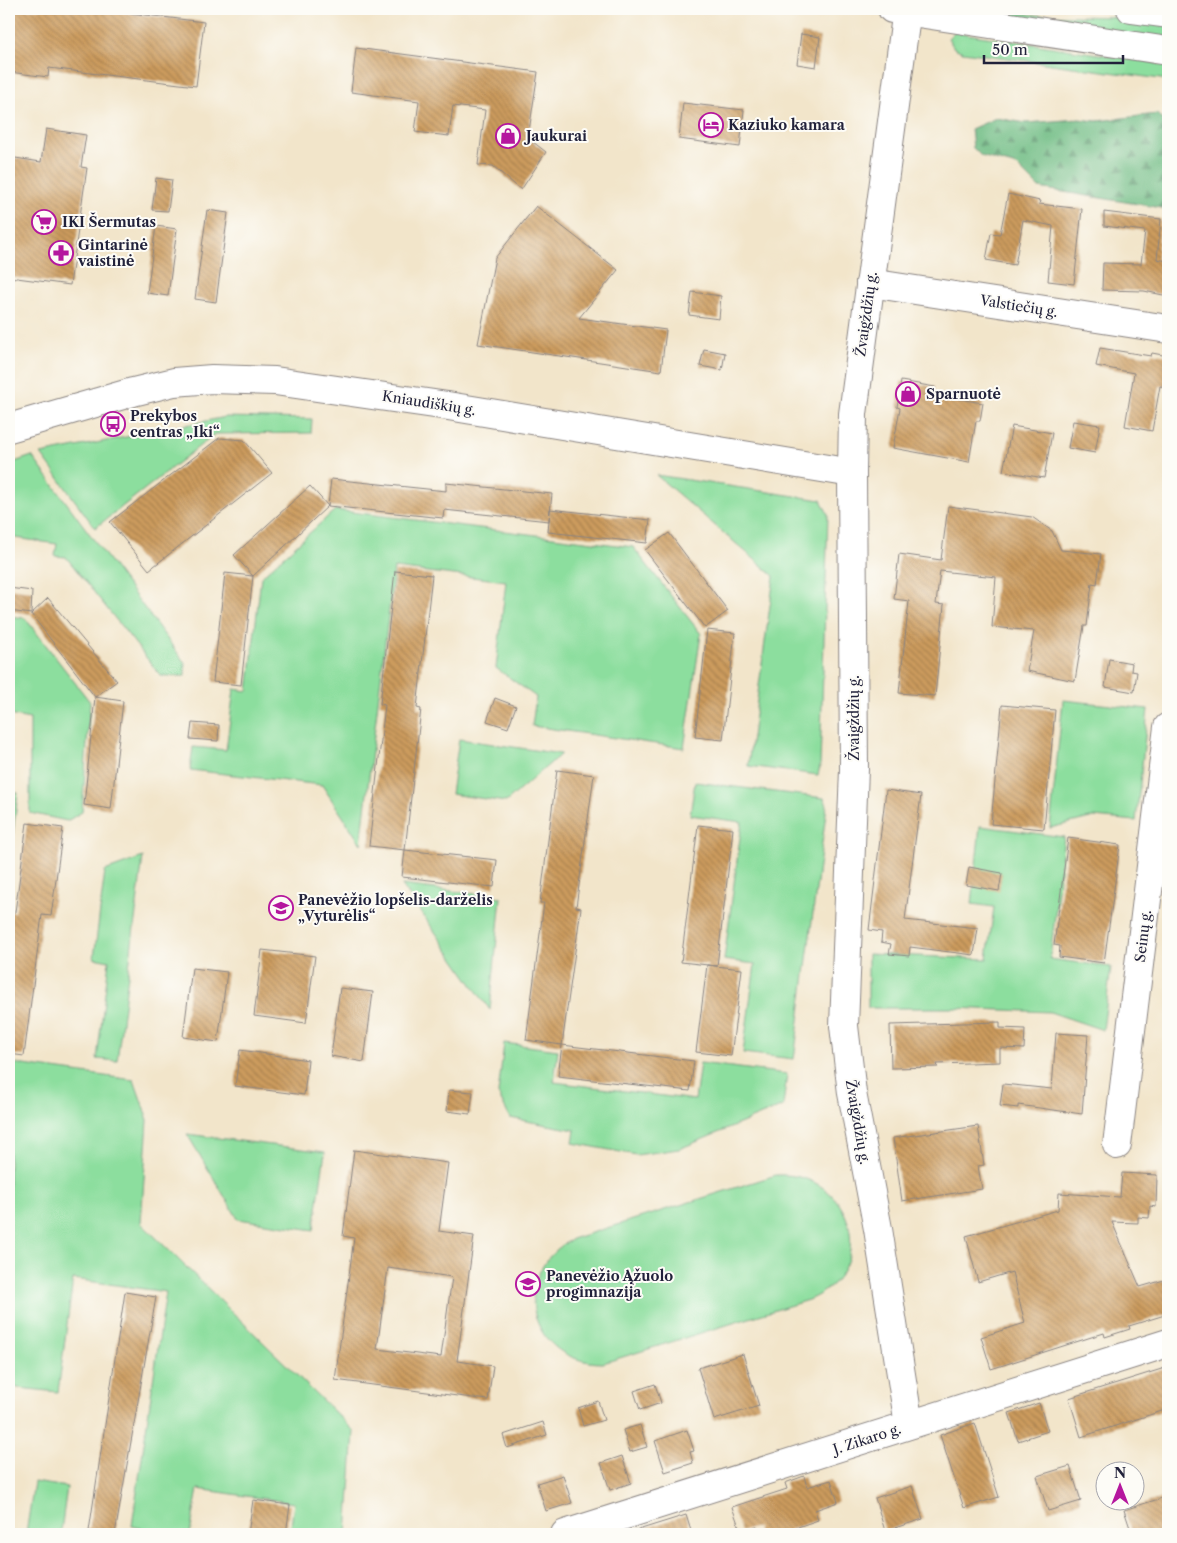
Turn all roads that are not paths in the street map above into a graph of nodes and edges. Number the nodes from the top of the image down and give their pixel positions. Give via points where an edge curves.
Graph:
1 (1131, 9) edge
2 (902, 10) edge
3 (1168, 14) edge
4 (1163, 51) edge
5 (870, 284) junction
6 (1168, 329) edge
7 (9, 428) edge
8 (852, 473) junction
9 (1168, 727) edge
10 (1117, 1145) dead end
11 (1168, 1342) edge
12 (909, 1425) junction
13 (565, 1534) edge

1 - 3 main road
2 - 4 main road
2 - 5 main road, Žvaigždžių g.
5 - 6 main road, Valstiečių g.
5 - 8 main road, Žvaigždžių g. via 853,414
7 - 8 main road, Kniaudiškių g. via 174,382 275,380
8 - 12 main road, Žvaigždžių g. via 854,769 844,1026 852,1093 878,1229
9 - 10 main road, Seinų g.
11 - 12 main road, J. Zikaro g.
12 - 13 main road, J. Zikaro g.

